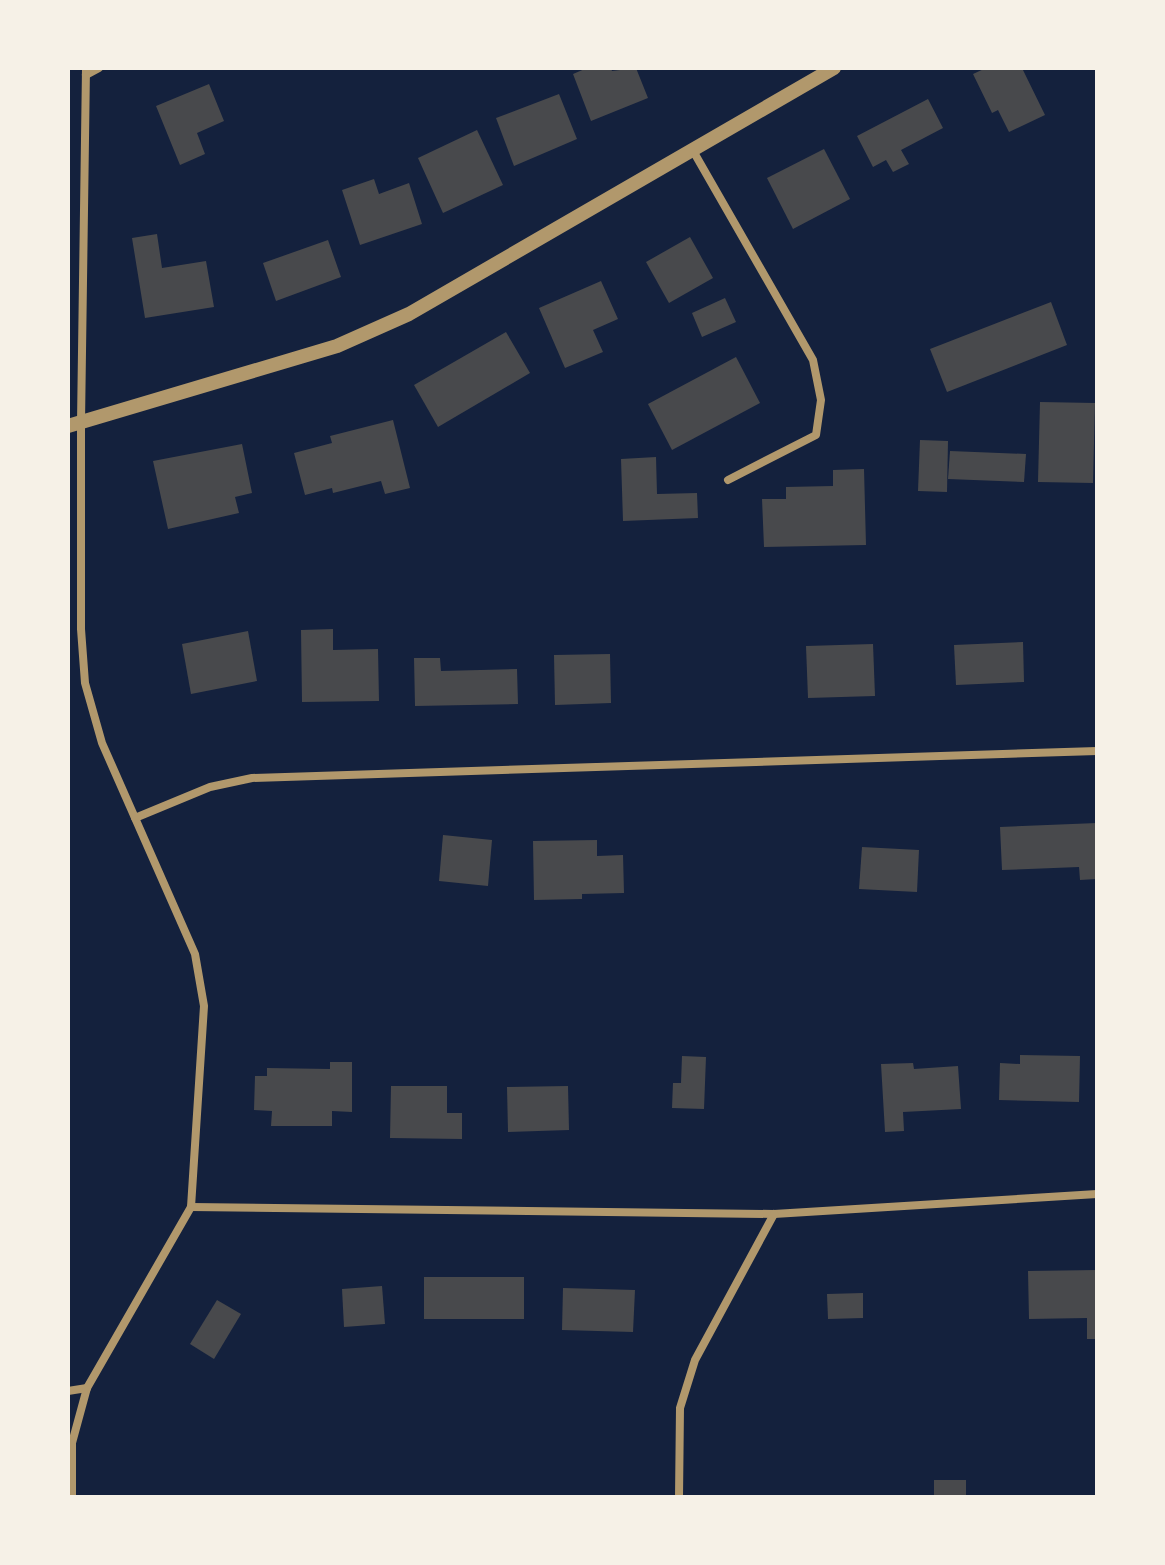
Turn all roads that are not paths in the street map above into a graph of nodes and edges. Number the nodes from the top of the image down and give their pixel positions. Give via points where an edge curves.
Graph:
1 (99, 68) edge
2 (834, 68) edge
3 (86, 72) edge
4 (692, 149) junction
5 (74, 425) edge
6 (728, 480) dead end
7 (1097, 751) edge
8 (135, 818) junction
9 (1097, 1194) edge
10 (191, 1207) junction
11 (774, 1214) junction
12 (87, 1388) junction
13 (68, 1391) edge
14 (72, 1497) edge
15 (679, 1497) edge

1 - 3 street
2 - 4 street
3 - 5 street
4 - 5 street via 409,314 337,346
4 - 6 street via 813,360 821,400 816,435
5 - 8 street via 85,683 102,743
7 - 8 street via 252,778 210,787
8 - 10 street via 195,954 204,1006
9 - 11 street
10 - 11 street
10 - 12 street
11 - 15 street via 695,1360 680,1408
12 - 13 street
12 - 14 street via 72,1443

